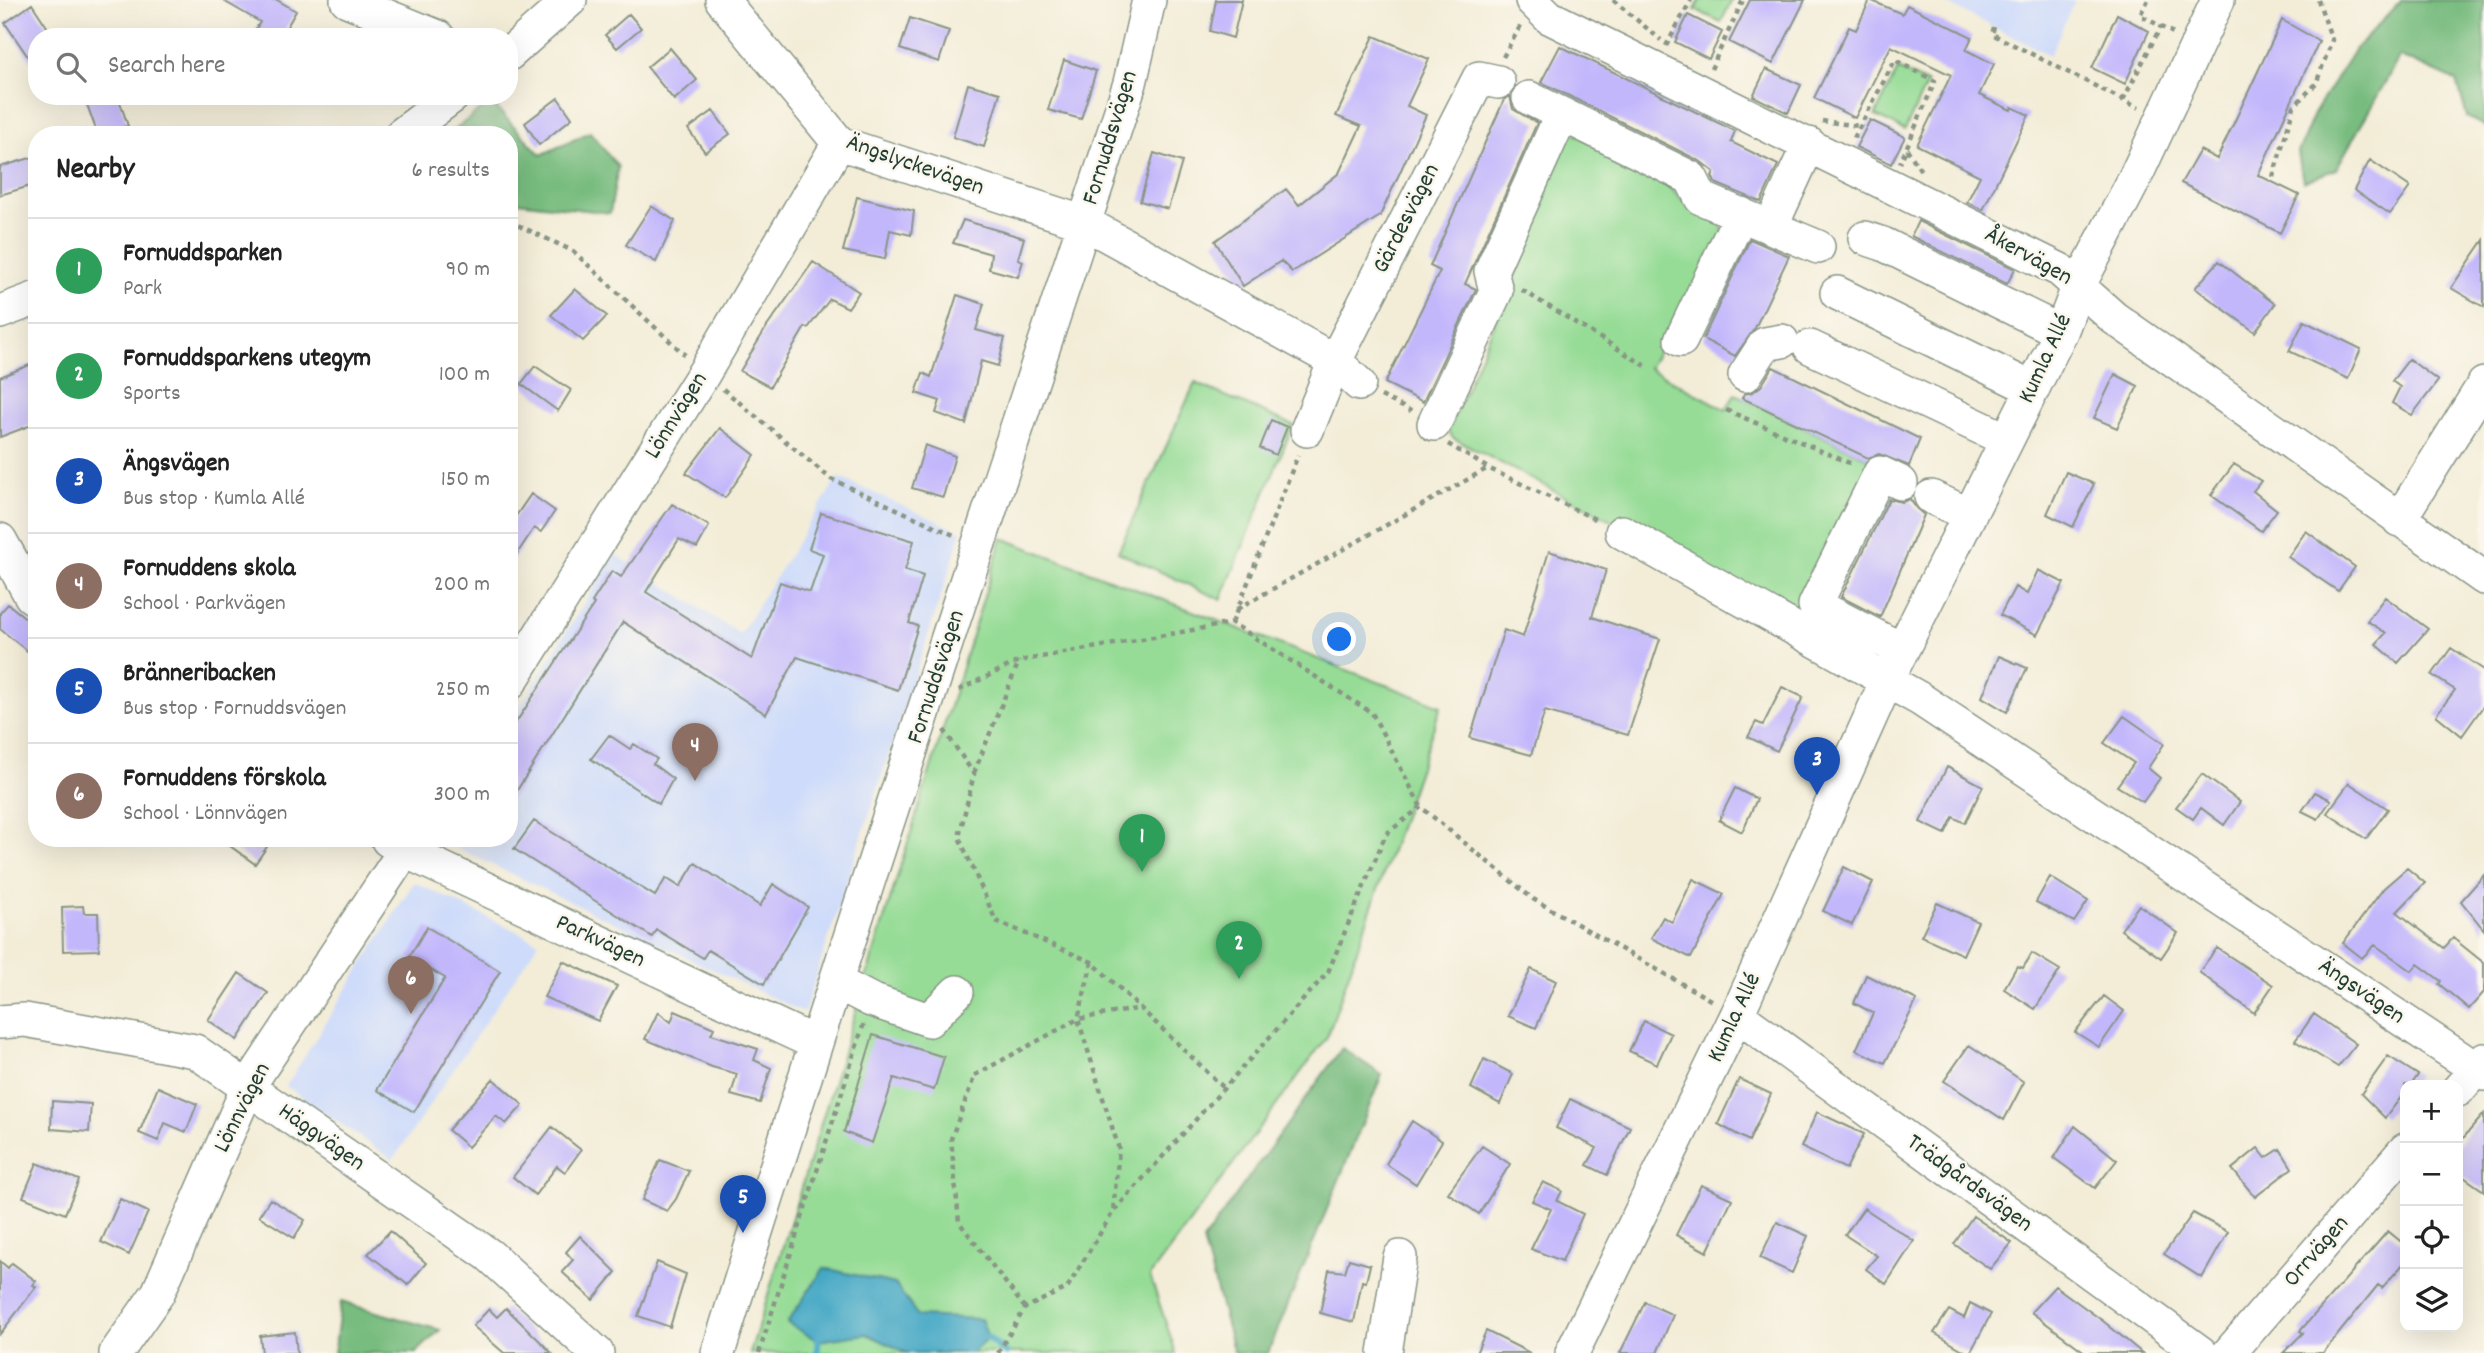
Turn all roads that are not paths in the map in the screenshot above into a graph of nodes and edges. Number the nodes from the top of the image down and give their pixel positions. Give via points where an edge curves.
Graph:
1 (347, 0) edge
2 (570, 0) edge
3 (722, 0) edge
4 (1149, 0) edge
5 (1533, 1) edge
6 (2224, 4) edge
7 (416, 28) edge
8 (518, 46) edge
9 (1489, 80) road end
10 (1529, 98) dead end
11 (441, 105) edge
12 (1561, 116) junction
13 (413, 126) edge
14 (839, 143) junction
15 (1809, 144) junction
16 (1741, 214) junction
17 (1085, 223) junction
18 (1771, 228) junction
19 (1865, 238) dead end
20 (1818, 247) dead end
21 (2079, 285) junction
22 (1838, 293) dead end
23 (28, 301) edge
24 (0, 312) edge
25 (2061, 332) junction
26 (1681, 340) dead end
27 (1335, 361) junction
28 (1745, 374) dead end
29 (1359, 384) road end
30 (2484, 384) edge
31 (2033, 389) junction
32 (1315, 412) road end
33 (1434, 424) road end
34 (2007, 440) junction
35 (1890, 479) road end
36 (1931, 497) dead end
37 (1969, 515) junction
38 (2399, 520) junction
39 (1622, 532) road end
40 (0, 540) edge
41 (2484, 578) edge
42 (28, 589) edge
43 (1895, 664) junction
44 (518, 670) edge
45 (399, 847) edge
46 (412, 847) edge
47 (836, 982) junction
48 (957, 992) dead end
49 (1737, 1015) junction
50 (0, 1022) edge
51 (815, 1043) junction
52 (2476, 1073) edge
53 (248, 1087) junction
54 (2400, 1156) edge
55 (1400, 1257) dead end
56 (116, 1353) edge
57 (597, 1353) edge
58 (718, 1353) edge
59 (1385, 1353) edge
60 (1572, 1353) edge
61 (2201, 1353) edge
62 (2229, 1353) edge

1 - 7 street
2 - 8 street
3 - 14 street, Ängslyckevägen
4 - 17 street, Fornuddsvägen via 1130,83
5 - 15 street, Åkervägen via 1549,17
6 - 21 street, Kumla Allé via 2197,46 2171,124 2122,177
9 - 27 street, Gärdesvägen
10 - 12 street
11 - 13 street
12 - 16 street via 1691,178 1701,198
12 - 33 street via 1492,271 1496,291
14 - 17 street, Ängslyckevägen
14 - 44 street, Lönnvägen via 704,373
15 - 18 street
15 - 21 street, Åkervägen via 2060,270
16 - 18 street
16 - 26 street
17 - 27 street
17 - 47 street, Fornuddsvägen
18 - 20 street
19 - 25 street
21 - 25 street, Kumla Allé
21 - 38 street, Åkervägen via 2115,318
22 - 31 street
23 - 24 street
25 - 31 street, Kumla Allé
27 - 29 street
27 - 32 street, Gärdesvägen
28 - 34 street via 1765,344 1796,344
30 - 38 street
31 - 34 street, Kumla Allé
34 - 37 street, Kumla Allé
35 - 43 street via 1815,606
36 - 37 street
37 - 43 street, Kumla Allé
38 - 41 street, Åkervägen
39 - 43 street
40 - 42 street
43 - 49 street, Kumla Allé
43 - 52 street, Ängsvägen
45 - 53 street, Lönnvägen
46 - 51 street, Parkvägen
47 - 48 street via 929,1020
47 - 51 street, Fornuddsvägen
49 - 60 street, Kumla Allé
49 - 61 street, Trädgårdsvägen
50 - 53 street, Häggvägen via 25,1020 195,1051
51 - 58 street, Fornuddsvägen
53 - 56 street, Lönnvägen via 159,1293
53 - 57 street, Häggvägen via 489,1255
54 - 62 street, Orrvägen
55 - 59 street

